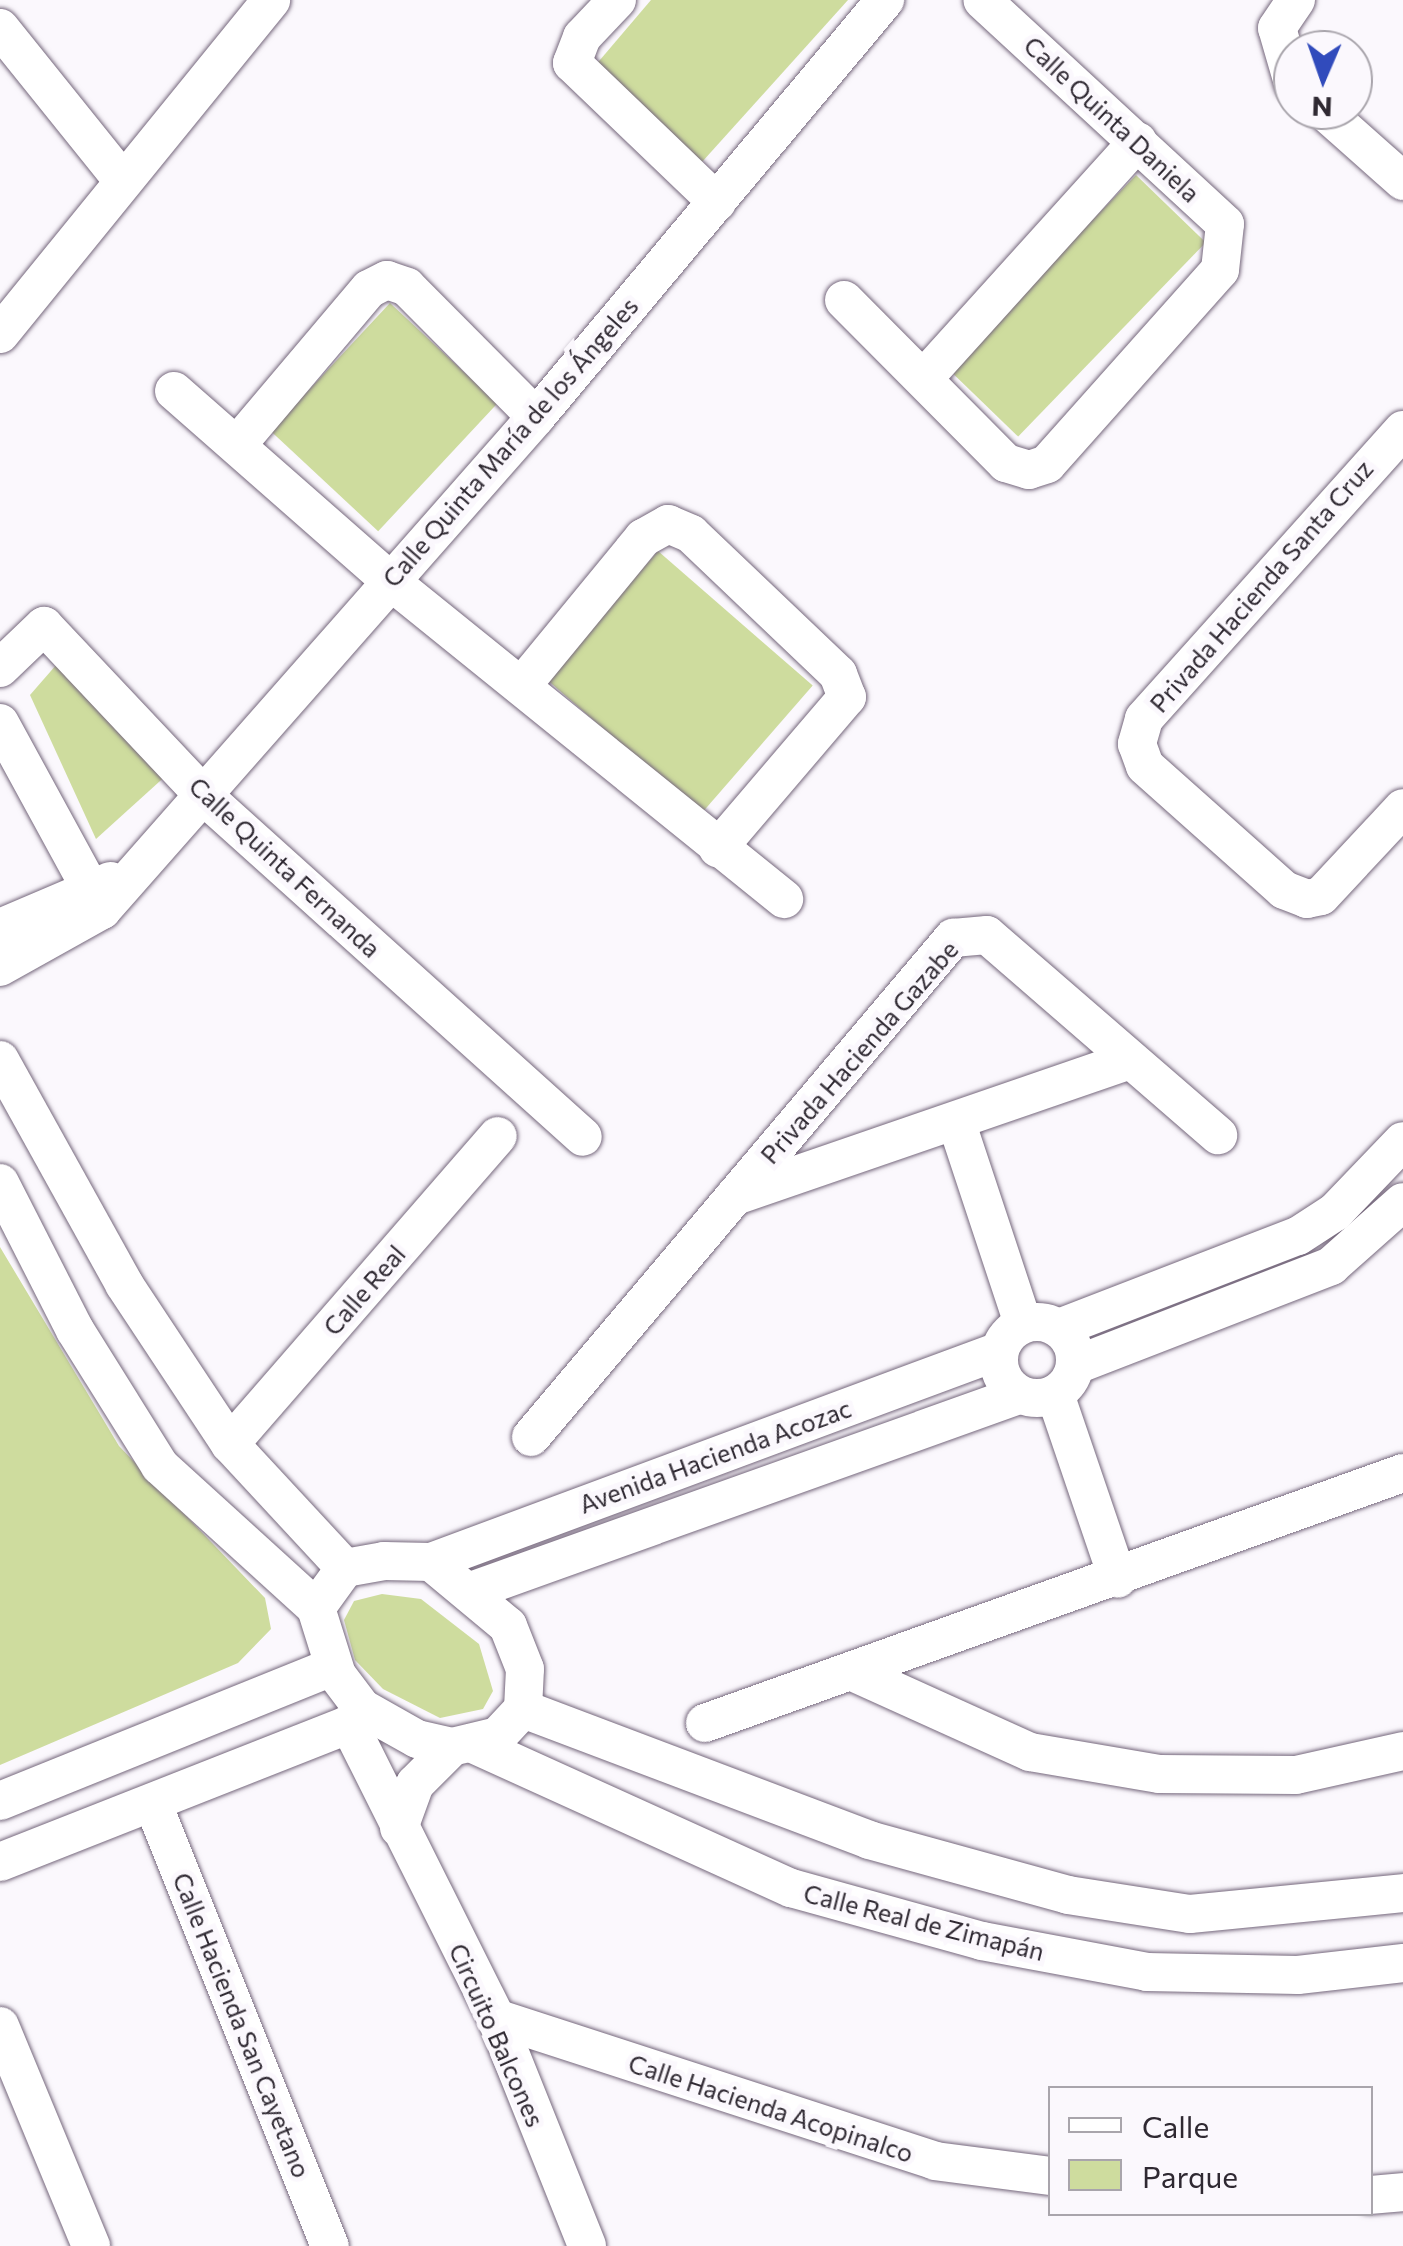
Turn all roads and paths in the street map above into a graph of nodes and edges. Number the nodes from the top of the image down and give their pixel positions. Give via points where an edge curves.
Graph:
1 (618, 0) edge
2 (884, 0) edge
3 (982, 0) edge
4 (1296, 0) edge
5 (252, 6) edge
6 (0, 28) edge
7 (1277, 30) edge
8 (1346, 130) edge
9 (1138, 141) junction
10 (119, 176) junction
11 (1403, 180) edge
12 (717, 202) junction
13 (844, 300) dead end
14 (0, 334) edge
15 (924, 378) junction
16 (174, 391) dead end
17 (536, 417) junction
18 (1403, 430) edge
19 (238, 445) junction
20 (389, 580) junction
21 (0, 668) edge
22 (524, 683) junction
23 (0, 723) edge
24 (204, 797) junction
25 (1403, 808) edge
26 (718, 848) junction
27 (96, 898) junction
28 (784, 899) dead end
29 (0, 928) edge
30 (0, 967) edge
31 (0, 1060) edge
32 (1127, 1061) junction
33 (958, 1127) junction
34 (1218, 1135) dead end
35 (498, 1136) dead end
36 (583, 1137) dead end
37 (1403, 1141) edge
38 (0, 1183) edge
39 (735, 1196) junction
40 (1403, 1202) edge
41 (1027, 1334) junction
42 (1050, 1385) junction
43 (532, 1437) dead end
44 (230, 1444) junction
45 (1403, 1473) edge
46 (431, 1562) junction
47 (345, 1568) junction
48 (1118, 1578) junction
49 (474, 1590) junction
50 (316, 1608) junction
51 (332, 1667) junction
52 (855, 1673) junction
53 (523, 1709) junction
54 (360, 1720) junction
55 (705, 1723) dead end
56 (462, 1746) junction
57 (1403, 1751) edge
58 (0, 1800) edge
59 (153, 1804) junction
60 (398, 1828) junction
61 (0, 1862) edge
62 (1403, 1894) edge
63 (1403, 1964) edge
64 (496, 2018) junction
65 (0, 2026) edge
66 (1048, 2176) edge
67 (1403, 2192) edge
68 (1373, 2196) edge
69 (91, 2246) edge
70 (330, 2246) edge
71 (586, 2246) edge

1 - 12 street via 582,37 572,62
2 - 12 street, Calle Quinta María de los Ángeles
3 - 9 street, Calle Quinta Daniela
4 - 7 street
5 - 10 street
6 - 10 street
8 - 11 street
9 - 15 street
9 - 15 street, Calle Quinta Daniela via 1225,224 1229,245 1220,270 1048,464 1006,463
10 - 14 street
12 - 17 street, Calle Quinta María de los Ángeles
13 - 15 street
16 - 19 street
17 - 19 street via 407,287 387,280 369,289
17 - 20 street, Calle Quinta María de los Ángeles
18 - 25 street, Privada Hacienda Santa Cruz via 1144,719 1137,744 1146,766 1284,890 1308,899 1322,896
19 - 20 street
20 - 22 street
20 - 24 street, Calle Quinta María de los Ángeles
21 - 24 street, Calle Quinta Fernanda via 44,626
22 - 26 street
22 - 26 street via 643,538 668,524 691,534 838,674 847,697 840,716
23 - 27 street
24 - 27 street, Calle Quinta María de los Ángeles via 127,877
24 - 36 street, Calle Quinta Fernanda
26 - 28 street
27 - 29 street, Calle Quinta María de los Ángeles
27 - 30 street, Calle Quinta María de los Ángeles
31 - 44 street via 124,1284
32 - 33 street, Privada Hacienda Gazabe
32 - 34 street, Privada Hacienda Gazabe
32 - 39 street, Privada Hacienda Gazabe via 971,931 953,938
33 - 39 street, Privada Hacienda Gazabe
33 - 41 street
35 - 44 street, Calle Real
37 - 41 street, Avenida Hacienda Acozac via 1336,1212 1298,1236
38 - 50 street via 75,1330 160,1466
39 - 43 street, Privada Hacienda Gazabe
40 - 42 street, Avenida Hacienda Acozac via 1331,1266
41 - 42 street
41 - 42 street via 999,1368
41 - 46 street, Avenida Hacienda Acozac
42 - 48 street
42 - 49 street, Avenida Hacienda Acozac
44 - 47 street
45 - 48 street
46 - 47 street
46 - 49 street
47 - 50 street
48 - 52 street
49 - 53 street via 508,1626 525,1669
50 - 51 street
51 - 54 street
51 - 58 street
52 - 55 street
52 - 57 street via 1030,1752 1159,1774 1296,1775
53 - 56 street via 498,1736
53 - 62 street via 869,1840 1068,1895 1190,1914
54 - 56 street
54 - 59 street
54 - 60 street, Circuito Balcones
56 - 60 street via 415,1784
56 - 63 street, Calle Real de Zimapán via 791,1888 982,1941 1147,1972 1298,1975
59 - 61 street
59 - 70 street, Calle Hacienda San Cayetano
60 - 64 street, Circuito Balcones
64 - 66 street, Calle Hacienda Acopinalco via 935,2160
64 - 71 street, Circuito Balcones
65 - 69 street
67 - 68 street

